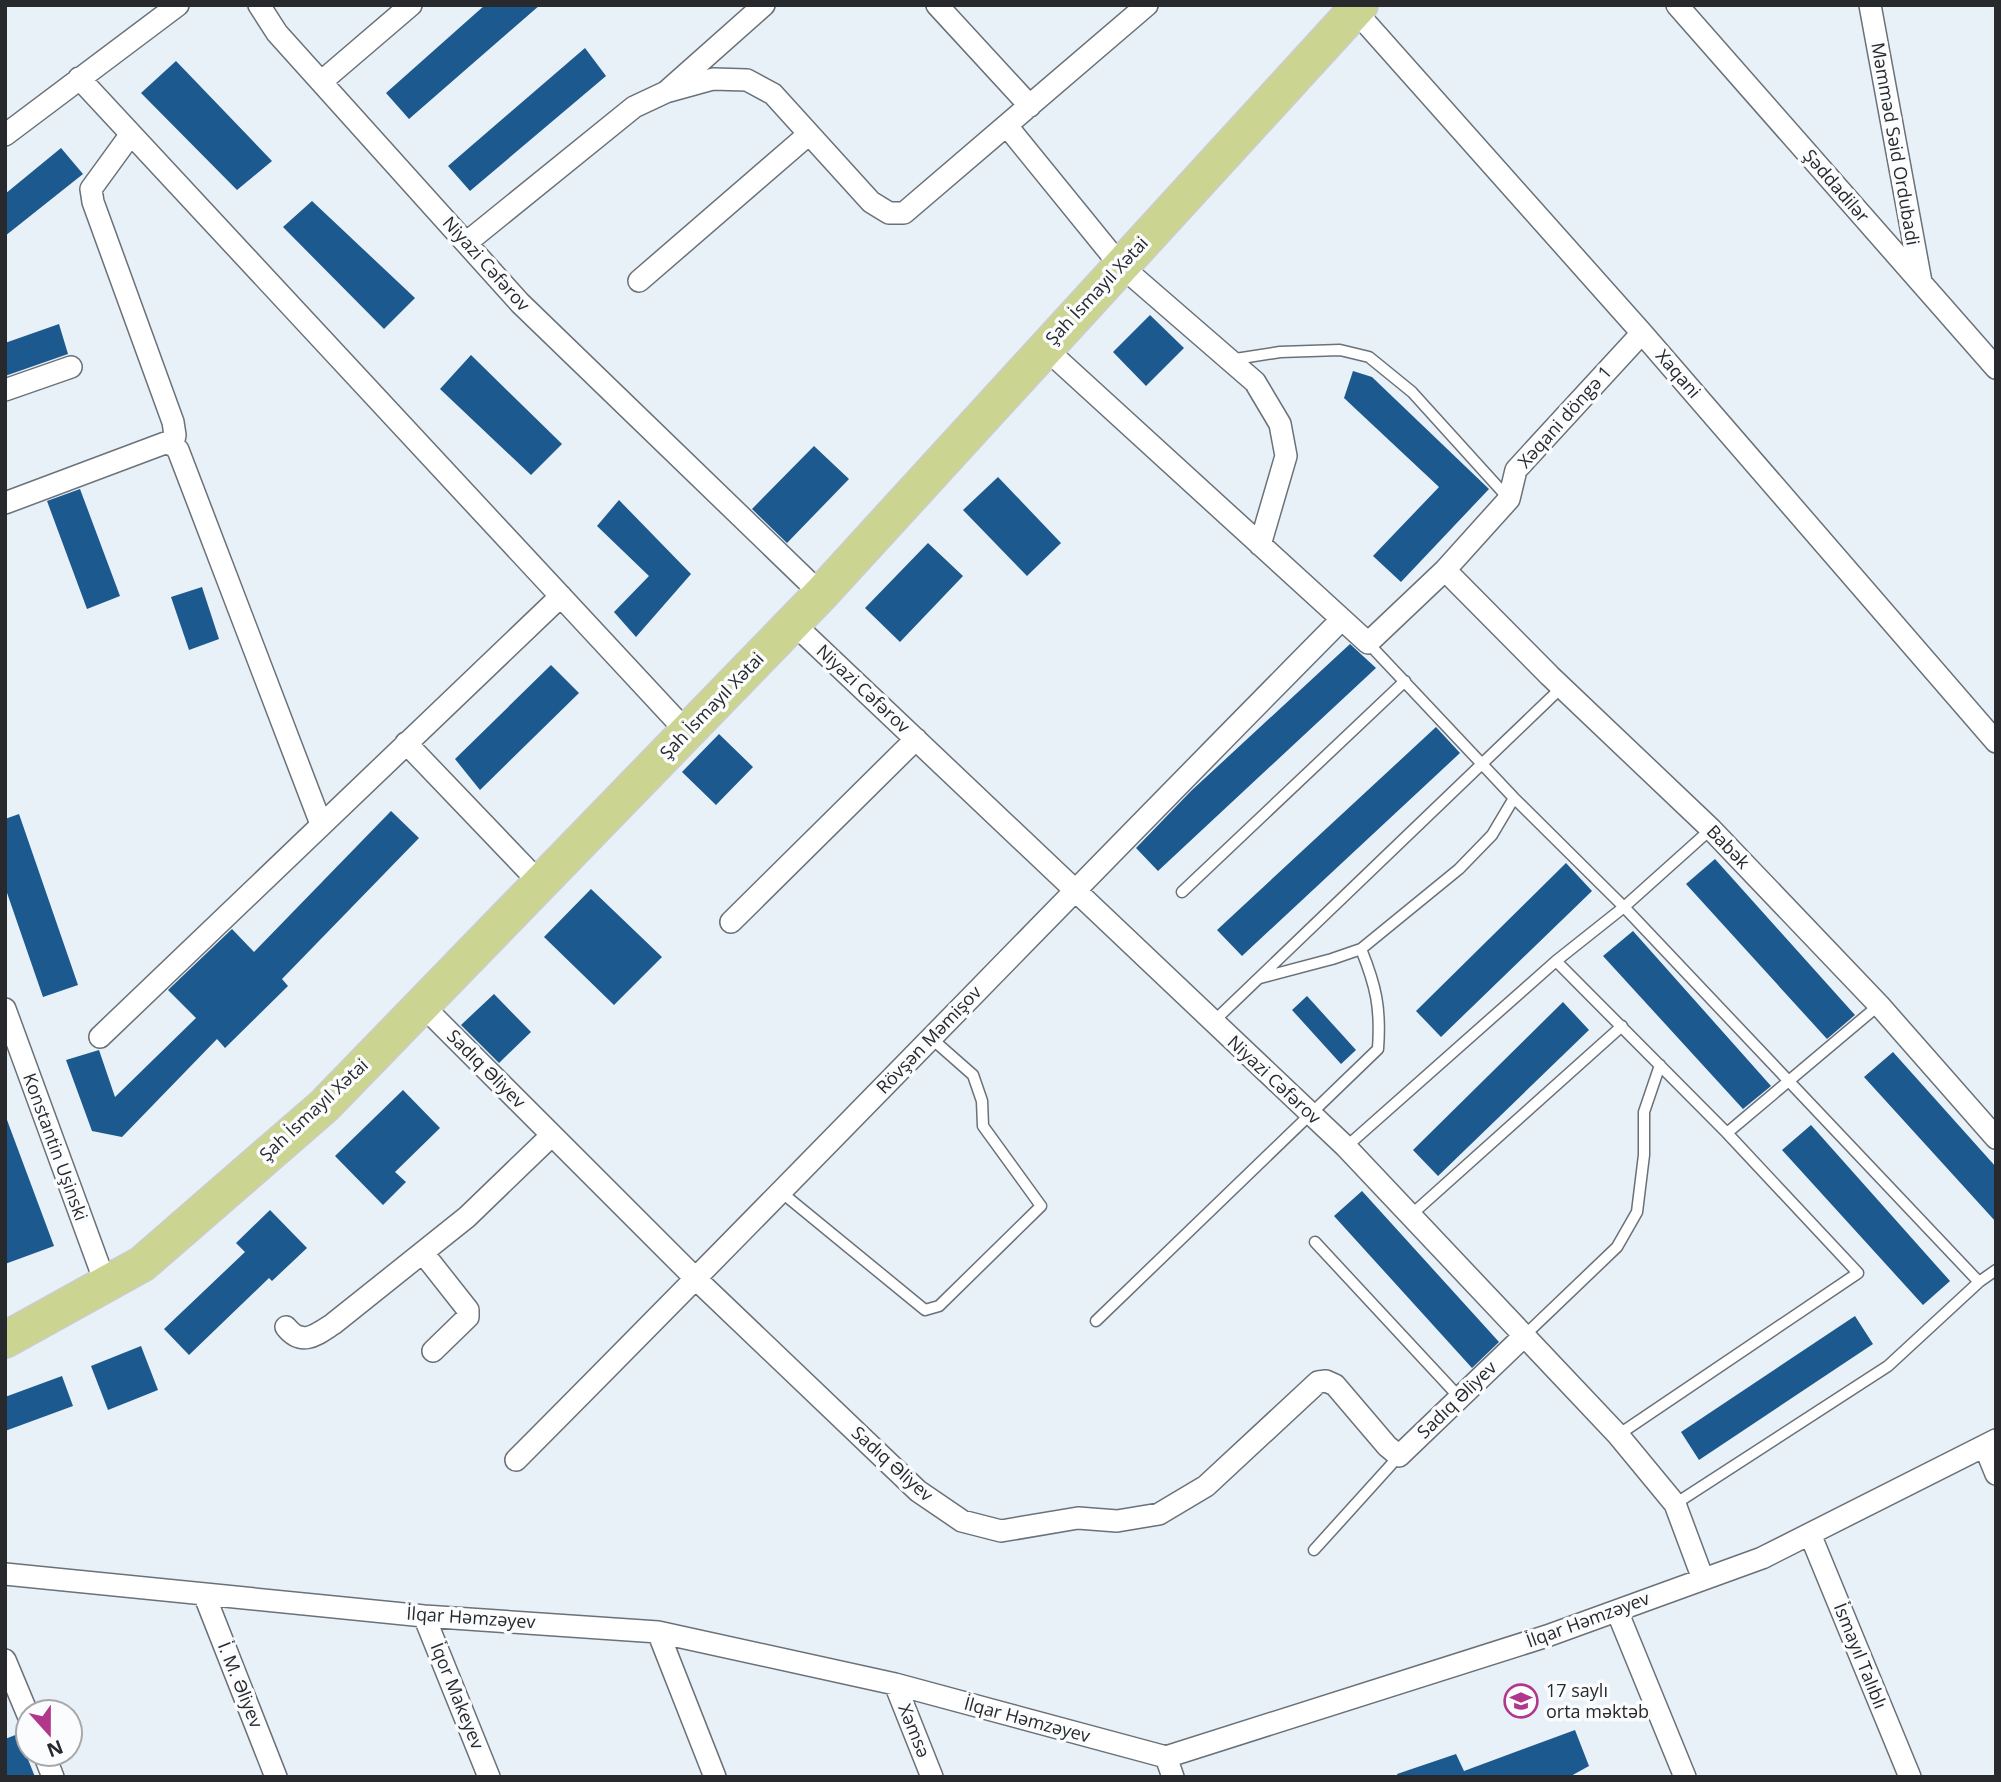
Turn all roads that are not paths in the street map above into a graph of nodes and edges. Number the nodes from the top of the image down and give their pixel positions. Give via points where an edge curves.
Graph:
1 (178, 5) edge
2 (259, 5) edge
3 (411, 5) edge
4 (764, 5) edge
5 (937, 5) edge
6 (1147, 5) edge
7 (1676, 5) edge
8 (1870, 5) edge
9 (1355, 7) edge
10 (79, 79) junction
11 (321, 82) junction
12 (666, 92) junction
13 (1030, 106) junction
14 (1006, 126) junction
15 (6, 132) edge
16 (131, 134) junction
17 (809, 134) junction
18 (466, 243) junction
19 (1121, 265) junction
20 (639, 281) dead end
21 (1921, 282) junction
22 (1642, 333) junction
23 (1045, 348) junction
24 (1229, 360) junction
25 (71, 367) dead end
26 (1996, 368) edge
27 (5, 390) edge
28 (173, 445) junction
29 (1509, 499) junction
30 (5, 503) edge
31 (1260, 545) junction
32 (1445, 570) junction
33 (821, 594) junction
34 (561, 596) junction
35 (1341, 620) junction
36 (793, 623) junction
37 (1368, 643) junction
38 (1405, 681) junction
39 (1562, 687) junction
40 (687, 732) junction
41 (916, 739) junction
42 (1996, 742) edge
43 (406, 743) junction
44 (1483, 763) junction
45 (1514, 798) junction
46 (321, 824) junction
47 (1711, 829) junction
48 (540, 883) junction
49 (1075, 890) junction
50 (1182, 892) dead end
51 (1624, 907) junction
52 (731, 922) dead end
53 (1361, 949) junction
54 (1556, 961) junction
55 (1259, 978) junction
56 (421, 1004) junction
57 (1879, 1005) junction
58 (5, 1009) edge
59 (1212, 1023) junction
60 (1622, 1026) junction
61 (100, 1037) dead end
62 (931, 1038) junction
63 (1660, 1065) junction
64 (1789, 1080) junction
65 (1310, 1114) junction
66 (1727, 1133) junction
67 (552, 1135) junction
68 (1996, 1139) edge
69 (1346, 1147) junction
70 (781, 1192) junction
71 (1411, 1215) junction
72 (1315, 1242) dead end
73 (423, 1253) junction
74 (1996, 1270) edge
75 (696, 1279) junction
76 (1979, 1282) junction
77 (106, 1285) junction
78 (1096, 1321) dead end
79 (286, 1326) dead end
80 (1523, 1337) junction
81 (5, 1340) edge
82 (433, 1351) dead end
83 (1460, 1398) junction
84 (1618, 1435) junction
85 (1990, 1443) edge
86 (1399, 1457) junction
87 (516, 1460) dead end
88 (1996, 1474) edge
89 (1675, 1504) junction
90 (1810, 1534) junction
91 (1314, 1550) dead end
92 (5, 1574) edge
93 (1703, 1578) junction
94 (204, 1594) junction
95 (1617, 1611) junction
96 (424, 1616) junction
97 (658, 1632) junction
98 (5, 1660) edge
99 (895, 1684) junction
100 (21, 1698) edge
101 (1170, 1767) edge
102 (276, 1777) edge
103 (489, 1777) edge
104 (715, 1777) edge
105 (932, 1777) edge
106 (1685, 1777) edge
107 (1910, 1777) edge

1 - 10 street
2 - 11 street, Niyazi Cəfərov via 277,33
3 - 11 street
4 - 12 street
5 - 13 street
6 - 13 street
7 - 21 street, Şəddadilər
8 - 21 street, Məmməd Səid Ordubadi
9 - 19 main road, Şah İsmayıl Xətai
9 - 22 street, Xaqani
10 - 15 street
10 - 16 street
11 - 18 street, Niyazi Cəfərov
12 - 17 street via 713,79 747,80 773,94
12 - 18 street via 634,107
13 - 14 street
14 - 17 street via 904,214 889,213 871,202
14 - 19 street
16 - 28 street via 91,189 173,422
16 - 34 street
17 - 20 street
18 - 33 street, Niyazi Cəfərov via 520,303
19 - 23 main road, Şah İsmayıl Xətai
19 - 24 street
21 - 26 street, Şəddadilər
22 - 29 street, Xəqani döngə 1 via 1516,470
22 - 42 street, Xaqani
23 - 31 street
23 - 33 main road, Şah İsmayıl Xətai
24 - 29 lane via 1340,350 1369,357 1412,392
24 - 31 street via 1255,383 1280,424 1286,456
25 - 27 street
28 - 30 street via 165,443
28 - 46 street via 181,454
29 - 32 street, Xəqani döngə 1
31 - 35 street
32 - 37 street, Xəqani döngə 1
32 - 39 street, Babək
33 - 36 main road, Şah İsmayıl Xətai
34 - 40 street
34 - 43 street
35 - 37 street
35 - 49 street, Rövşən Məmişov
36 - 40 main road, Şah İsmayıl Xətai
36 - 41 street, Niyazi Cəfərov
37 - 38 lane
38 - 44 lane
38 - 50 lane
39 - 44 lane
39 - 47 street, Babək
40 - 48 main road, Şah İsmayıl Xətai
41 - 49 street, Niyazi Cəfərov
41 - 52 street
43 - 46 street
43 - 48 street
44 - 45 lane
44 - 55 lane
45 - 51 lane
45 - 53 lane via 1492,835 1459,869
46 - 61 street
47 - 51 lane
47 - 57 street, Babək
48 - 56 main road, Şah İsmayıl Xətai
49 - 59 street, Niyazi Cəfərov
49 - 62 street, Rövşən Məmişov
51 - 54 lane
51 - 64 lane
53 - 55 lane
53 - 65 lane via 1374,980 1380,1018 1378,1049
54 - 60 lane
54 - 69 lane
55 - 59 lane
56 - 67 street, Sadıq Əliyev
56 - 77 main road, Şah İsmayıl Xətai via 324,1106 142,1264
57 - 64 lane
57 - 68 street, Babək
58 - 77 street, Konstantin Uşinski
59 - 65 street, Niyazi Cəfərov
60 - 63 lane
60 - 71 lane
62 - 70 street, Rövşən Məmişov
62 - 70 lane via 973,1075 982,1101 983,1126 1041,1206 939,1306 925,1310
63 - 66 lane
63 - 80 lane via 1644,1112 1637,1212 1617,1247
64 - 66 lane
64 - 76 lane
65 - 69 street, Niyazi Cəfərov
65 - 78 lane
66 - 84 lane via 1858,1273
67 - 73 street
67 - 75 street, Sadıq Əliyev
69 - 71 street, Niyazi Cəfərov
70 - 75 street, Rövşən Məmişov
71 - 80 street, Niyazi Cəfərov
72 - 83 lane
73 - 79 street via 313,1337 293,1335
73 - 82 street via 468,1310 468,1317
74 - 76 lane
75 - 86 street, Sadıq Əliyev via 918,1491 962,1521 1001,1531 1078,1518 1117,1521 1159,1514 1206,1486 1318,1382 1335,1385
75 - 87 street, Rövşən Məmişov
76 - 89 lane via 1888,1366
77 - 81 main road, Şah İsmayıl Xətai
80 - 83 street, Sadıq Əliyev
80 - 84 street, Niyazi Cəfərov
83 - 86 street, Sadıq Əliyev
84 - 89 street, Niyazi Cəfərov
85 - 88 street
85 - 90 street, İlqar Həmzəyev
86 - 91 lane
89 - 93 street, Niyazi Cəfərov
90 - 93 street, İlqar Həmzəyev via 1762,1558
90 - 107 street, İsmayıl Talıblı
92 - 94 street, İlqar Həmzəyev
93 - 95 street, İlqar Həmzəyev
94 - 96 street, İlqar Həmzəyev
94 - 102 street, İ. M. Əliyev
95 - 101 street, İlqar Həmzəyev
95 - 106 street
96 - 97 street, İlqar Həmzəyev
96 - 103 street, İqor Makeyev
97 - 99 street, İlqar Həmzəyev
97 - 104 street
98 - 100 street
99 - 101 street, İlqar Həmzəyev
99 - 105 street, Xəmsə

